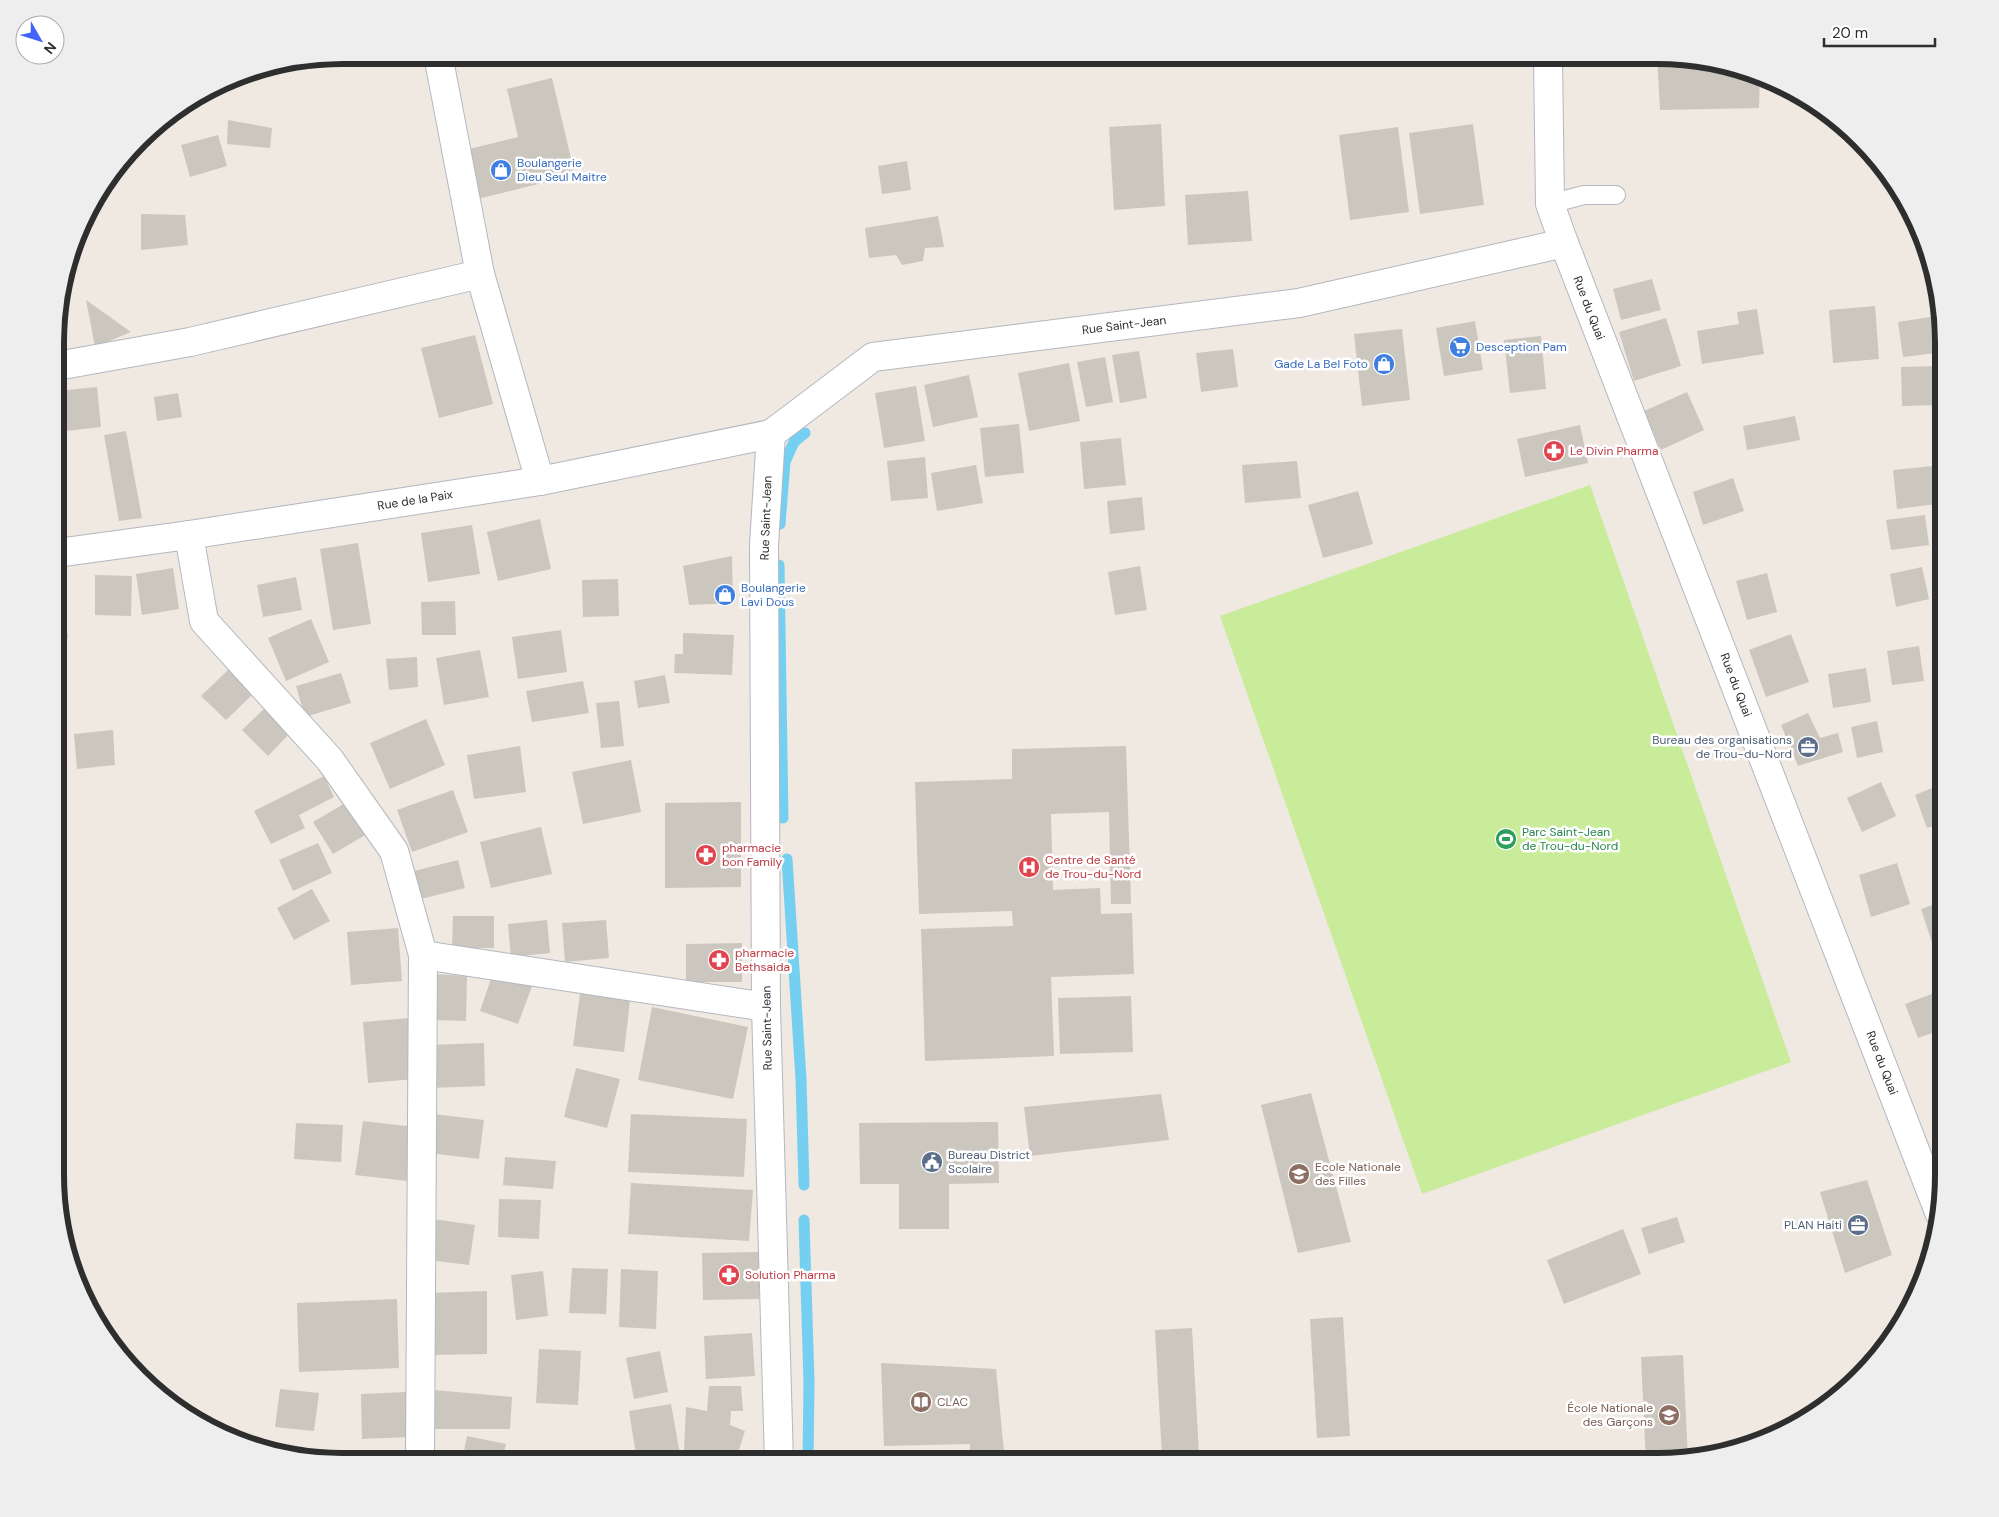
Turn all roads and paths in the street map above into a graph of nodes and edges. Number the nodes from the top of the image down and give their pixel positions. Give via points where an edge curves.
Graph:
1 (440, 64) edge
2 (1548, 64) edge
3 (1616, 196) dead end
4 (1550, 204) junction
5 (1564, 243) junction
6 (480, 274) junction
7 (64, 365) edge
8 (771, 434) junction
9 (540, 481) junction
10 (189, 535) junction
11 (64, 552) edge
12 (423, 955) junction
13 (766, 1007) junction
14 (1934, 1200) edge
15 (420, 1453) edge
16 (779, 1453) edge

1 - 6 street
2 - 4 street, Rue du Quai
3 - 4 lane via 1584,196
4 - 5 street, Rue du Quai
5 - 8 street, Rue Saint-Jean via 1299,303 873,357
5 - 14 street, Rue du Quai
6 - 7 street via 190,342
6 - 9 street
8 - 9 street, Rue de la Paix
8 - 13 street, Rue Saint-Jean via 764,545
9 - 10 street, Rue de la Paix
10 - 11 street, Rue de la Paix
10 - 12 street via 204,621 330,760 394,851
12 - 13 street
12 - 15 street
13 - 16 street, Rue Saint-Jean

